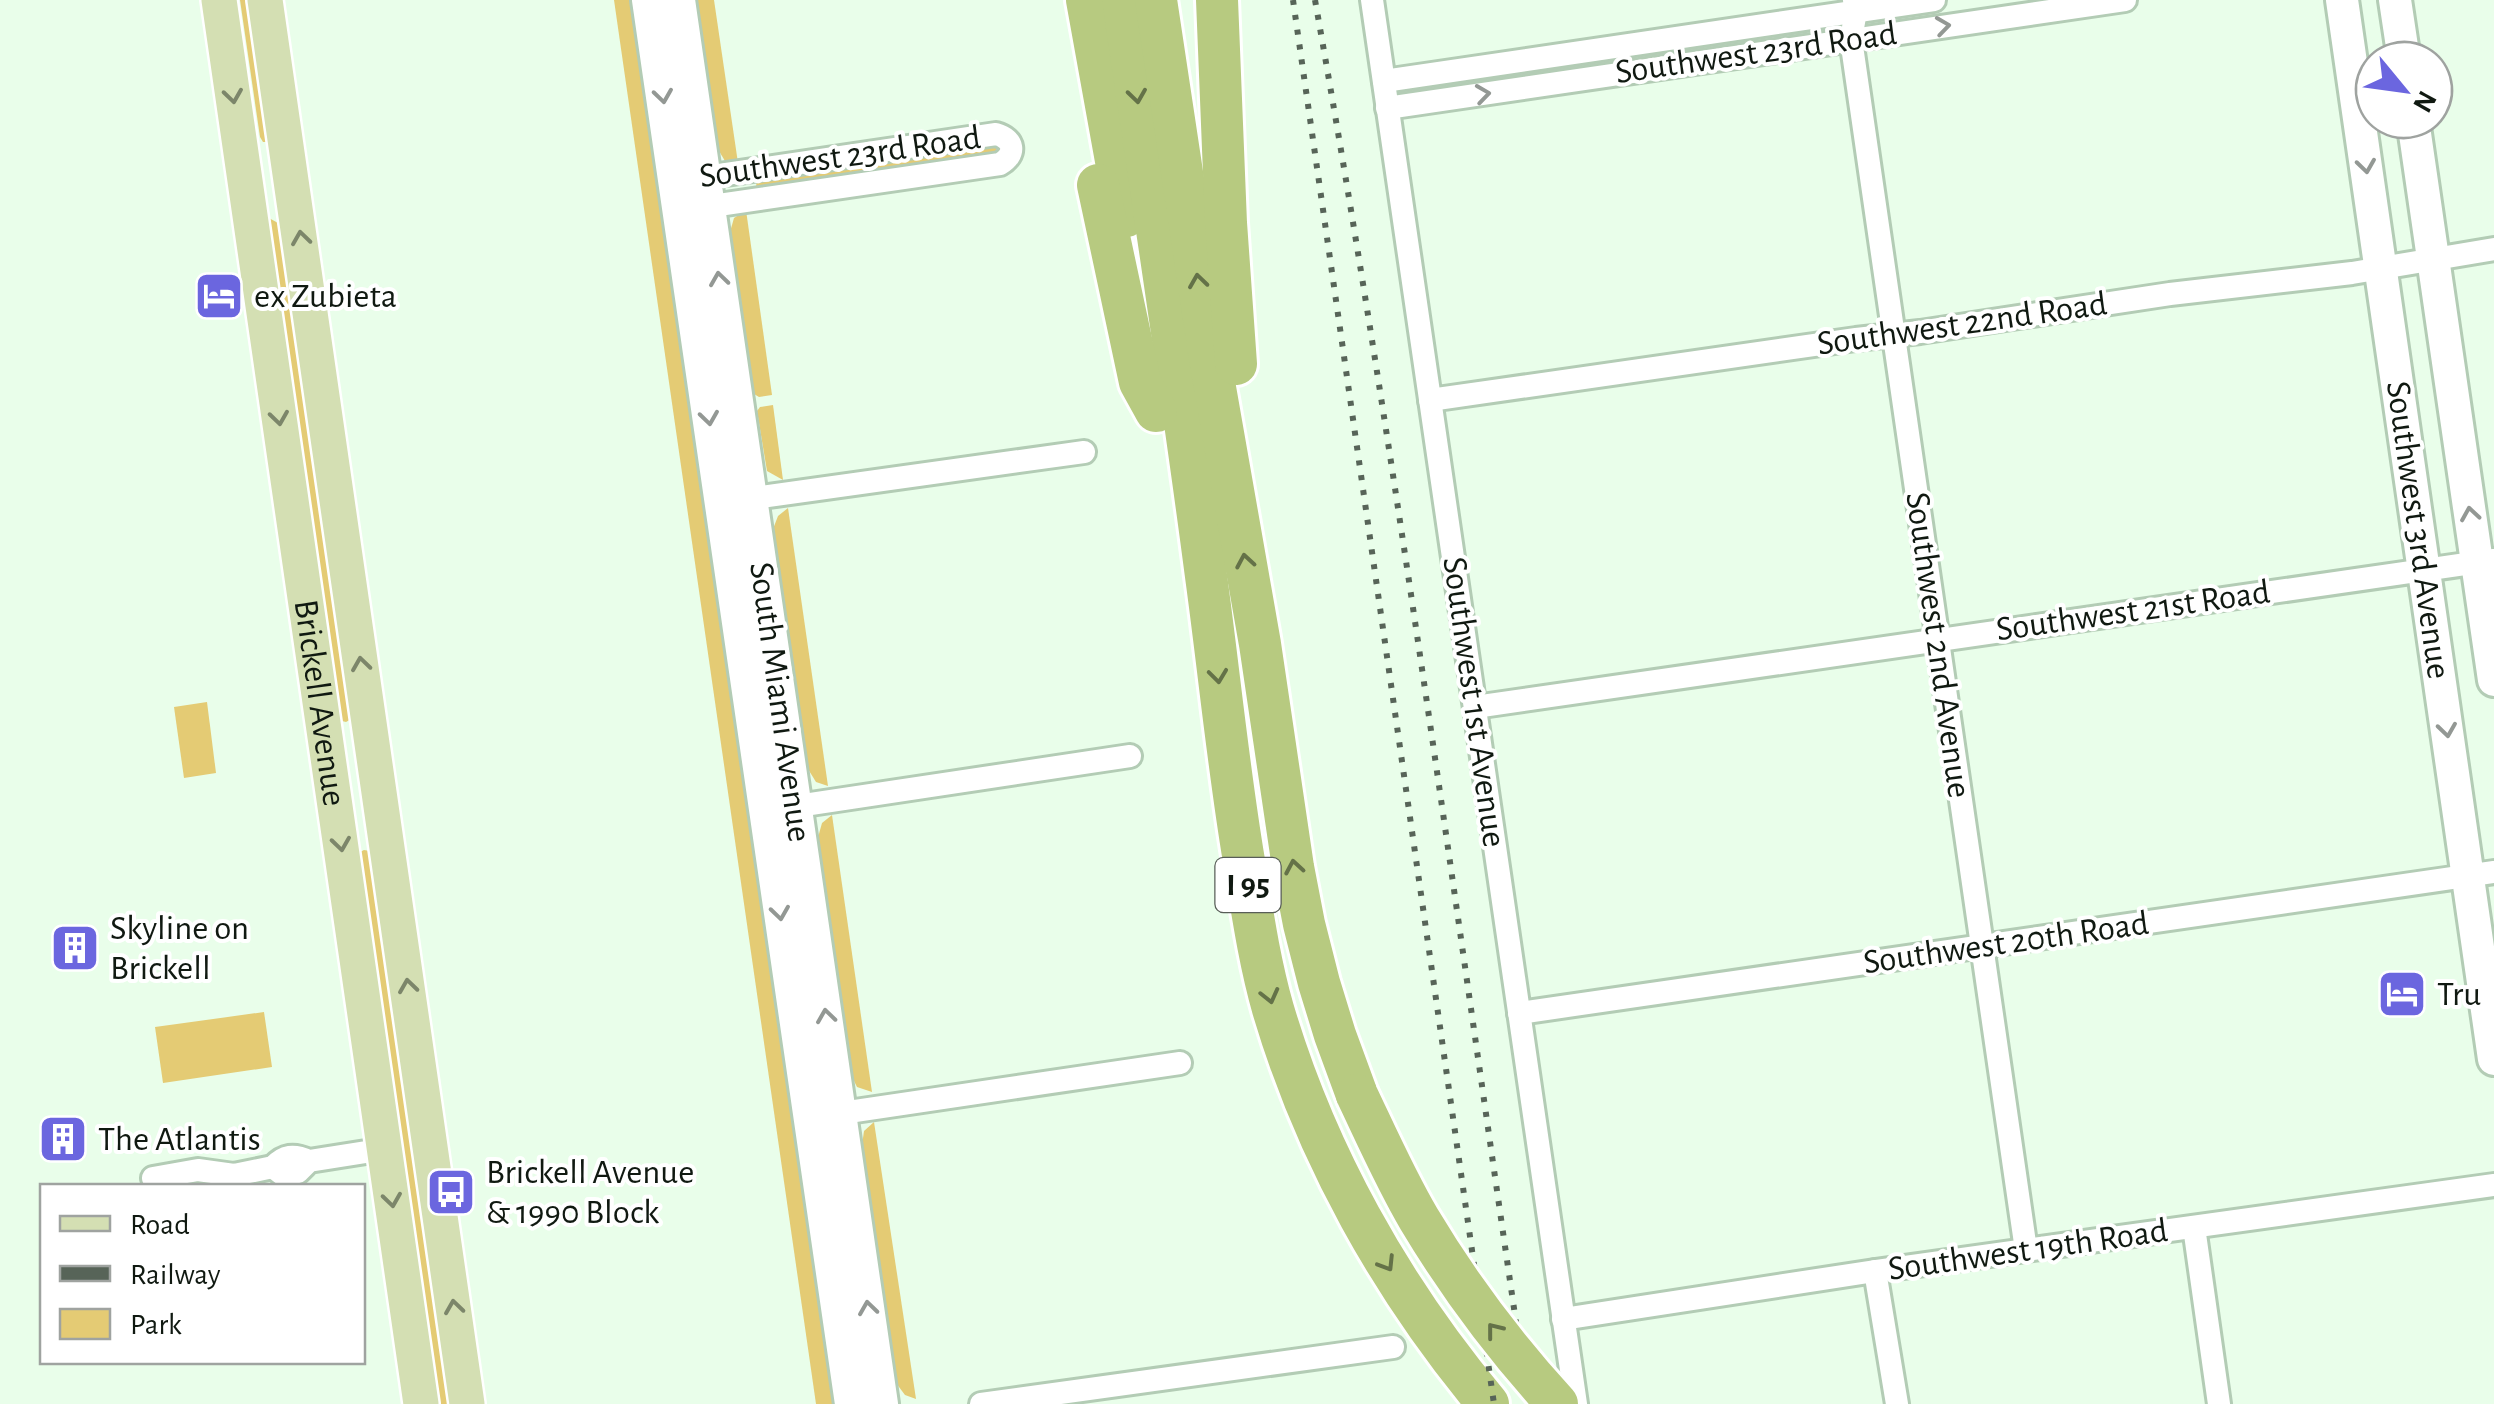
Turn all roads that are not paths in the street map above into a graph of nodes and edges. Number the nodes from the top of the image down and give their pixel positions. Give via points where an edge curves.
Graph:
1 (219, 0) edge
2 (265, 0) edge
3 (648, 0) edge
4 (679, 0) edge
5 (1058, 0) edge
6 (1088, 0) edge
7 (1123, 0) edge
8 (1156, 0) edge
9 (1217, 0) edge
10 (1372, 0) edge
11 (1934, 0) edge
12 (2125, 0) edge
13 (2342, 0) edge
14 (2395, 0) edge
15 (1843, 6) edge
16 (1851, 39) junction
17 (2401, 40) edge
18 (1384, 81) junction
19 (1387, 108) junction
20 (2416, 140) edge
21 (292, 175) junction
22 (246, 182) junction
23 (692, 194) junction
24 (2494, 249) edge
25 (2433, 257) junction
26 (2380, 268) junction
27 (1894, 336) junction
28 (1430, 400) junction
29 (1156, 411) junction
30 (1218, 412) junction
31 (1084, 452) dead end
32 (736, 501) junction
33 (2486, 561) edge
34 (2424, 570) junction
35 (1206, 579) junction
36 (1937, 640) junction
37 (2494, 680) edge
38 (1475, 707) junction
39 (1130, 756) dead end
40 (781, 809) junction
41 (2481, 874) edge
42 (1982, 946) junction
43 (1519, 1013) junction
44 (2494, 1059) edge
45 (1180, 1063) dead end
46 (824, 1115) junction
47 (385, 1149) junction
48 (153, 1178) dead end
49 (2494, 1184) edge
50 (2194, 1226) junction
51 (2026, 1250) junction
52 (1875, 1271) junction
53 (1564, 1318) junction
54 (1393, 1347) dead end
55 (421, 1404) edge
56 (468, 1404) edge
57 (851, 1404) edge
58 (882, 1404) edge
59 (980, 1404) edge
60 (1488, 1404) edge
61 (1557, 1404) edge
62 (1576, 1404) edge
63 (1897, 1404) edge
64 (2220, 1404) edge

1 -> 22 main road, Brickell Avenue
2 - 21 main road, Brickell Avenue
3 -> 23 main road, South Miami Avenue
4 - 23 main road, South Miami Avenue
5 - 29 highway via 1140,382
6 - 29 highway
7 -> 35 highway, I 95
30 -> 8 highway, I 95
9 - 30 highway via 1237,361
10 - 18 street, Southwest 1st Avenue
11 - 15 street, Southwest 23rd Road
16 -> 12 street, Southwest 23rd Road
13 -> 26 main road, Southwest 3rd Avenue
14 - 17 main road
15 - 16 street, Southwest 2nd Avenue
15 - 18 street, Southwest 23rd Road
19 -> 16 street, Southwest 23rd Road
16 - 27 street, Southwest 2nd Avenue
18 - 19 street, Southwest 1st Avenue
19 - 28 street, Southwest 1st Avenue
20 - 25 main road, Southwest 3rd Avenue
21 - 22 main road
56 -> 21 main road, Brickell Avenue
22 -> 47 main road, Brickell Avenue
23 - 23 street, Southwest 23rd Road via 1000,164 1012,145 996,134
23 - 32 main road, South Miami Avenue
24 - 25 street, Southwest 22nd Road
25 - 26 street, Southwest 22nd Road
33 -> 25 main road, Southwest 3rd Avenue
26 - 27 street, Southwest 22nd Road
26 - 34 main road, Southwest 3rd Avenue
27 - 28 street, Southwest 22nd Road
27 - 36 street, Southwest 2nd Avenue
28 - 38 street, Southwest 1st Avenue
29 - 35 highway via 1182,550
61 -> 30 highway, I 95, bridge via 1492,1328 1418,1217 1357,1096 1335,1035 1304,924
31 - 32 street
32 - 40 main road, South Miami Avenue
33 - 34 street, Southwest 21st Road
33 - 37 main road, Southwest 3rd Avenue
34 - 36 street, Southwest 21st Road
34 -> 41 main road, Southwest 3rd Avenue
35 -> 60 highway, I 95 via 1238,826 1261,958 1287,1053 1372,1240
36 - 38 street, Southwest 21st Road
36 - 42 street, Southwest 2nd Avenue
38 - 43 street, Southwest 1st Avenue
39 - 40 street
40 - 46 main road, South Miami Avenue
41 - 42 street, Southwest 20th Road
41 - 44 main road, Southwest 3rd Avenue
42 - 43 street, Southwest 20th Road
42 - 51 street, Southwest 2nd Avenue
43 - 53 street, Southwest 1st Avenue
45 - 46 street
46 - 57 main road, South Miami Avenue
58 -> 46 main road, South Miami Avenue
47 - 48 street via 308,1162 287,1156 273,1167 234,1175 198,1170
47 -> 55 main road, Brickell Avenue
49 - 50 street, Southwest 19th Road
50 - 51 street, Southwest 19th Road
50 - 64 street
51 - 52 street, Southwest 19th Road
52 - 53 street, Southwest 19th Road
52 - 63 street
53 - 62 street, Southwest 1st Avenue
54 - 59 street

